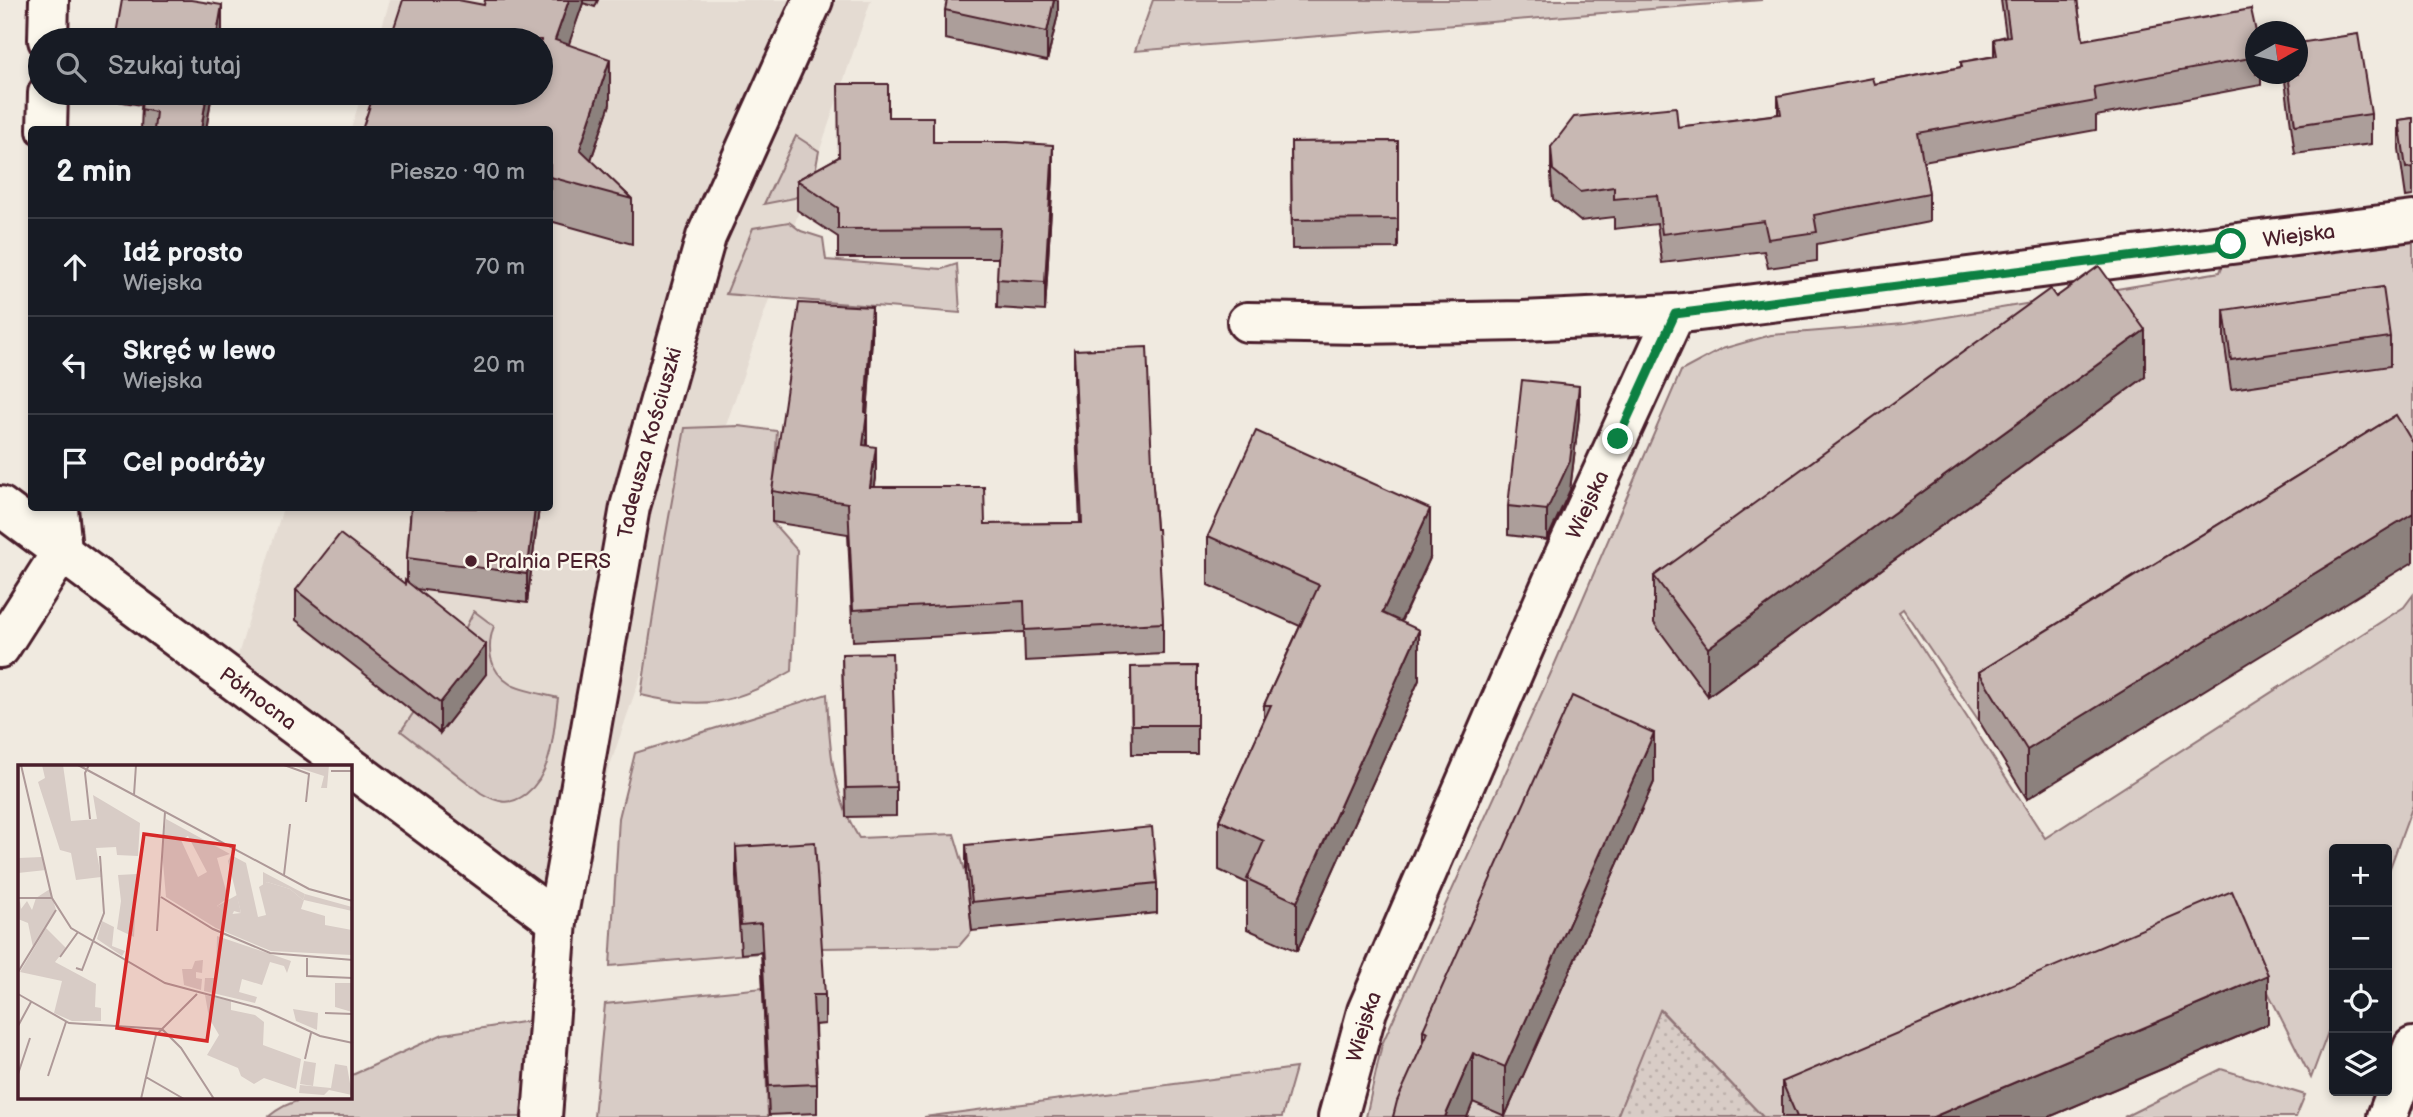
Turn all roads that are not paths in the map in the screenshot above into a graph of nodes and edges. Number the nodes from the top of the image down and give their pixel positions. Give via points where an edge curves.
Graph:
1 (49, 0) edge
2 (813, 0) edge
3 (48, 28) edge
4 (48, 105) edge
5 (47, 126) edge
6 (2413, 221) edge
7 (1675, 314) junction
8 (1247, 322) dead end
9 (0, 506) edge
10 (58, 511) edge
11 (62, 551) junction
12 (0, 648) edge
13 (348, 765) edge
14 (352, 768) edge
15 (557, 921) junction
16 (2413, 1047) edge
17 (542, 1117) edge
18 (1338, 1117) edge
19 (2387, 1117) edge

1 - 3 street
2 - 15 street, Tadeusza Kościuszki via 706,237 630,507
4 - 5 street
6 - 7 street, Wiejska
7 - 8 street via 1522,321
7 - 18 street, Wiejska via 1557,571 1367,1011
9 - 11 street, Północna
10 - 11 street
11 - 12 street
11 - 13 street, Północna
14 - 15 street, Północna
15 - 17 street, Tadeusza Kościuszki
16 - 19 street

